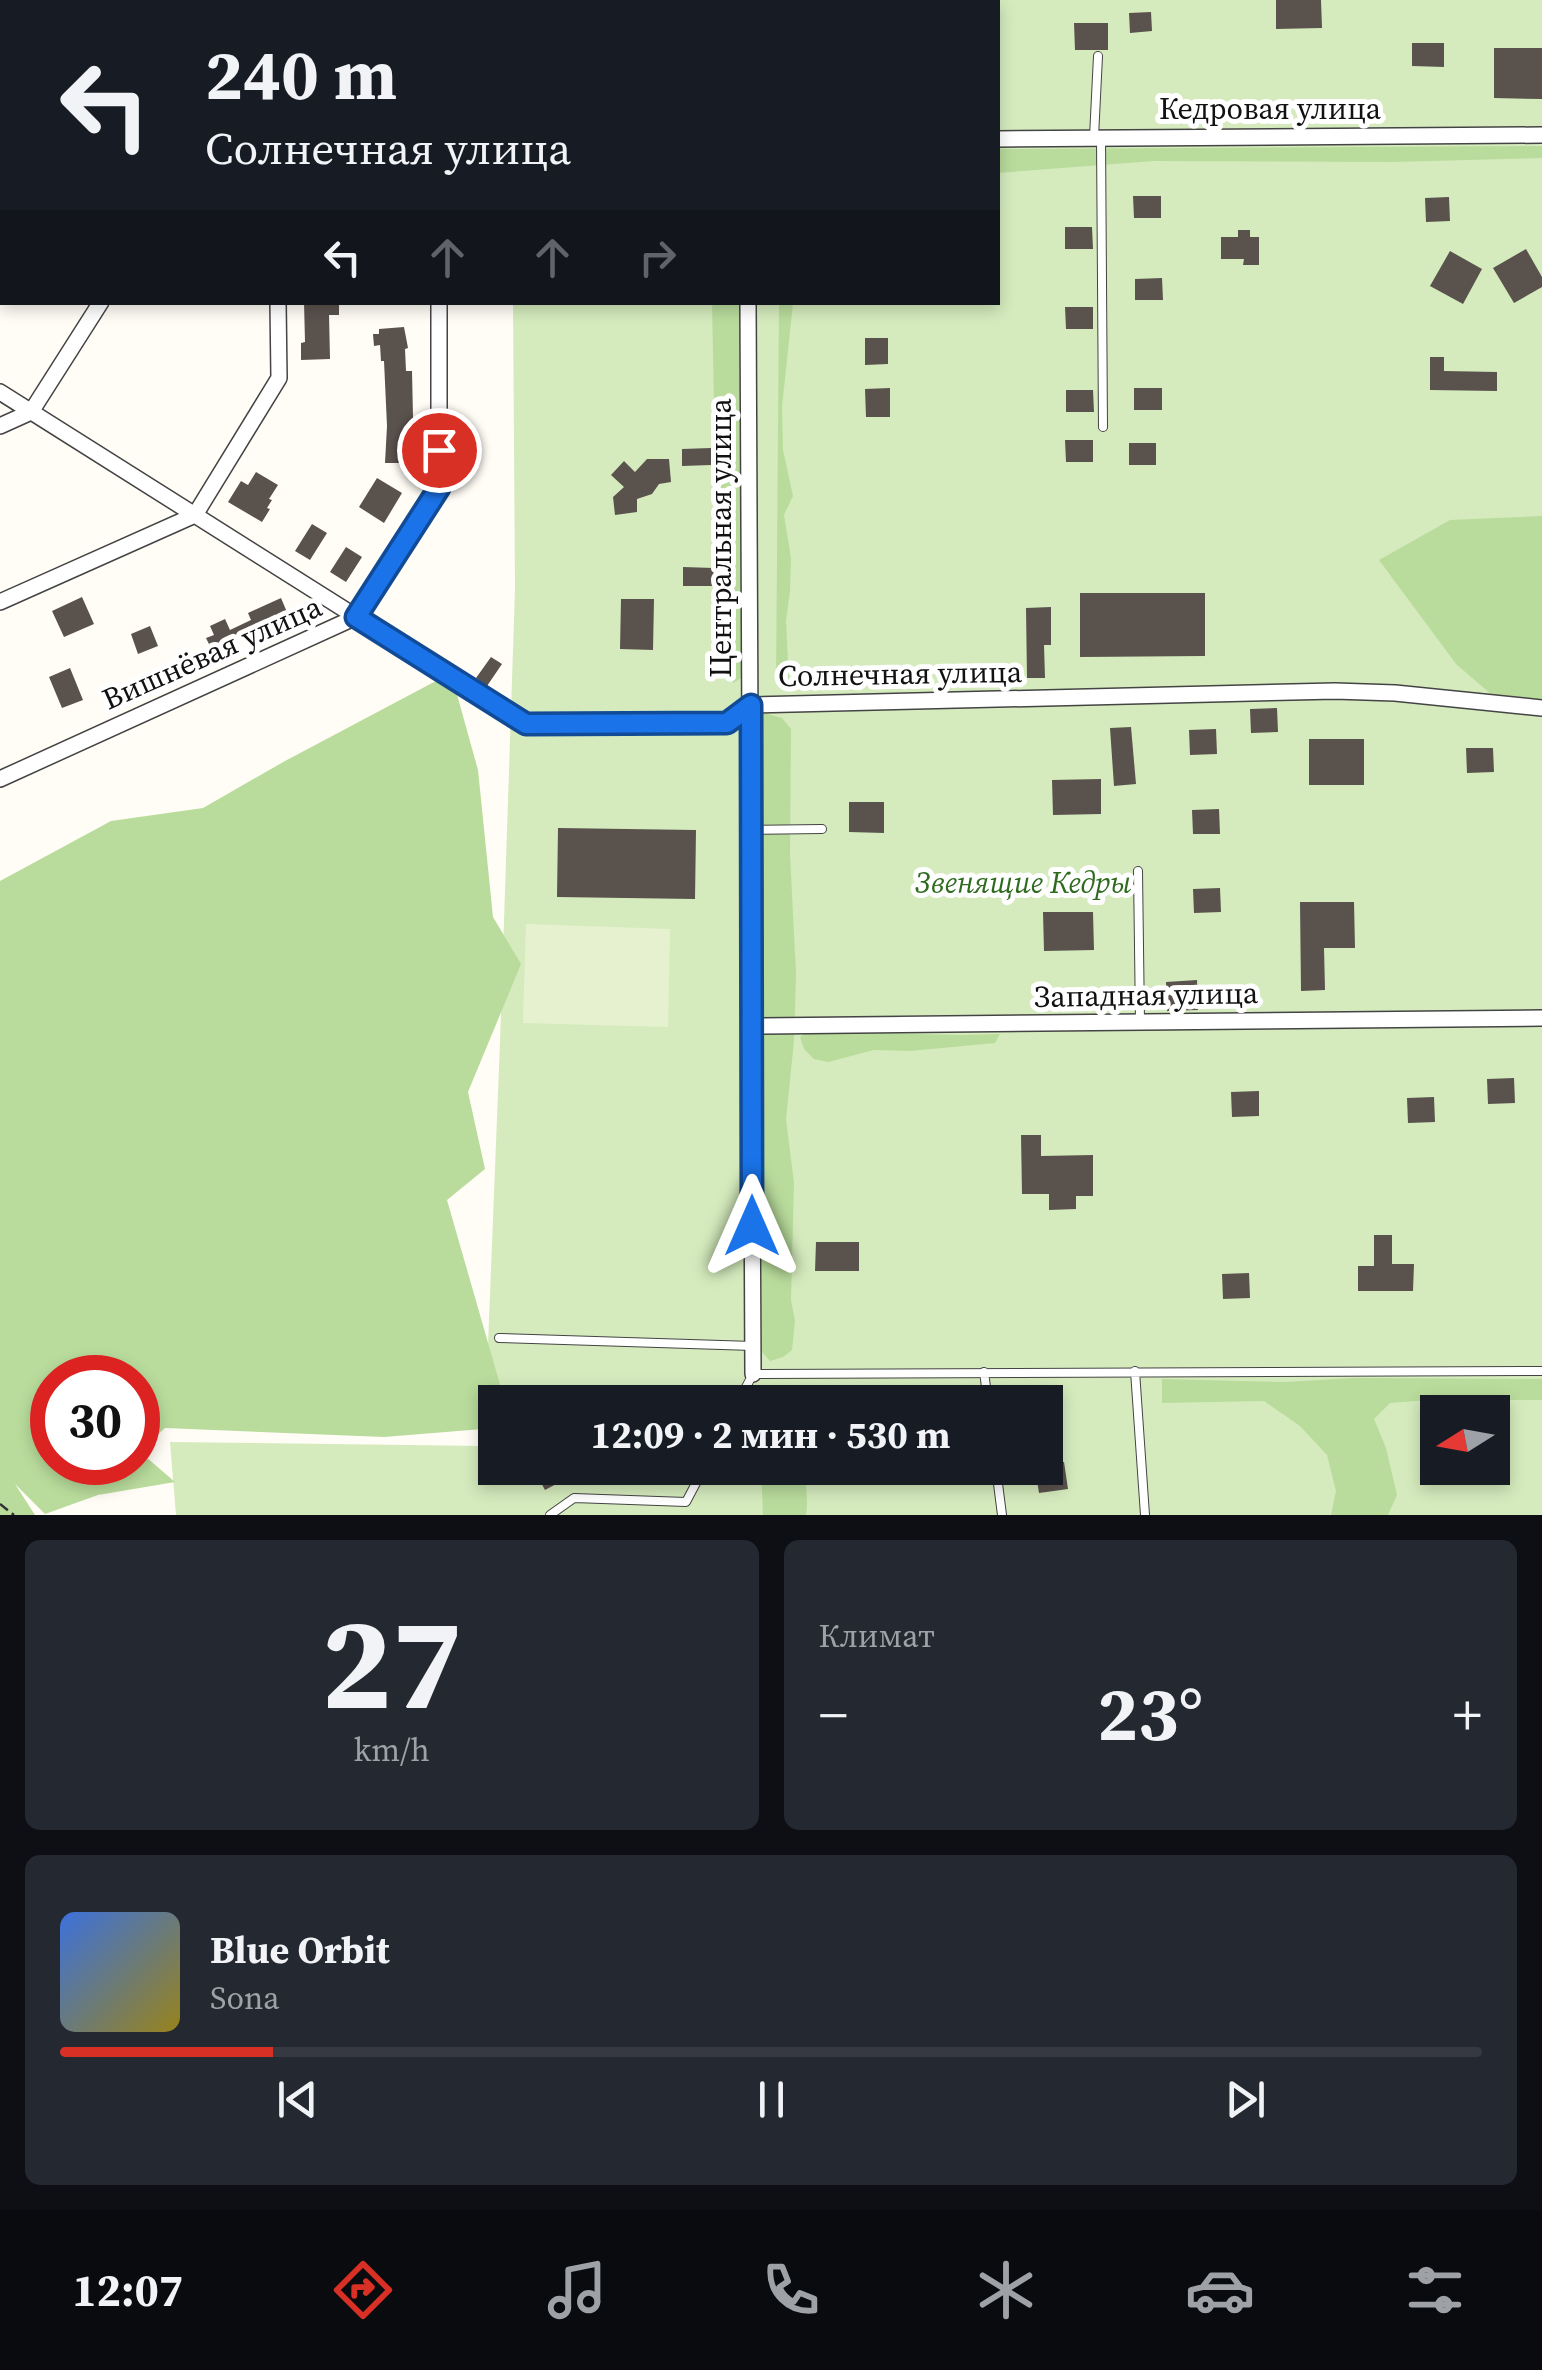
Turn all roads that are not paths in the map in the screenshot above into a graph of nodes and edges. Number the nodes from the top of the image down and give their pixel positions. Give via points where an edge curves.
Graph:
1 (1098, 56) dead end
2 (1542, 135) edge
3 (1098, 137) junction
4 (1000, 139) edge
5 (99, 305) edge
6 (278, 305) edge
7 (439, 305) edge
8 (748, 305) edge
9 (0, 392) edge
10 (31, 412) junction
11 (0, 426) edge
12 (1103, 426) dead end
13 (195, 515) junction
14 (0, 602) edge
15 (356, 617) junction
16 (751, 705) junction
17 (1542, 708) edge
18 (0, 779) edge
19 (822, 829) dead end
20 (752, 830) junction
21 (1138, 871) dead end
22 (1542, 1018) edge
23 (1140, 1022) junction
24 (752, 1026) junction
25 (499, 1338) dead end
26 (753, 1346) junction
27 (1542, 1370) edge
28 (1135, 1371) junction
29 (984, 1372) junction
30 (753, 1374) junction
31 (747, 1385) edge
32 (986, 1385) edge
33 (695, 1485) edge
34 (998, 1485) edge
35 (686, 1502) junction
36 (550, 1515) edge
37 (681, 1515) edge
38 (1002, 1515) edge
39 (1145, 1515) edge

1 - 3 lane
2 - 3 street, Кедровая улица
3 - 4 street, Кедровая улица
3 - 12 lane
5 - 10 street
6 - 13 street via 279,378
7 - 15 street, Вишнёвая улица via 439,488
8 - 16 street, Центральная улица
9 - 10 street, Солнечная улица
10 - 11 street
10 - 13 street, Солнечная улица
13 - 14 street
13 - 15 street, Солнечная улица
15 - 16 street, Солнечная улица via 526,724 727,723
15 - 18 street, Вишнёвая улица
16 - 17 street, Солнечная улица via 1335,691
16 - 20 street, Центральная улица
19 - 20 lane
20 - 24 street, Центральная улица
21 - 23 lane
22 - 23 street, Западная улица
23 - 24 street, Западная улица
24 - 26 street, Центральная улица
25 - 26 lane
26 - 30 street, Центральная улица
27 - 28 lane
28 - 29 lane
28 - 39 lane
29 - 30 lane
29 - 32 lane
30 - 31 lane
33 - 35 lane
34 - 38 lane
35 - 36 lane via 574,1498
35 - 37 lane

